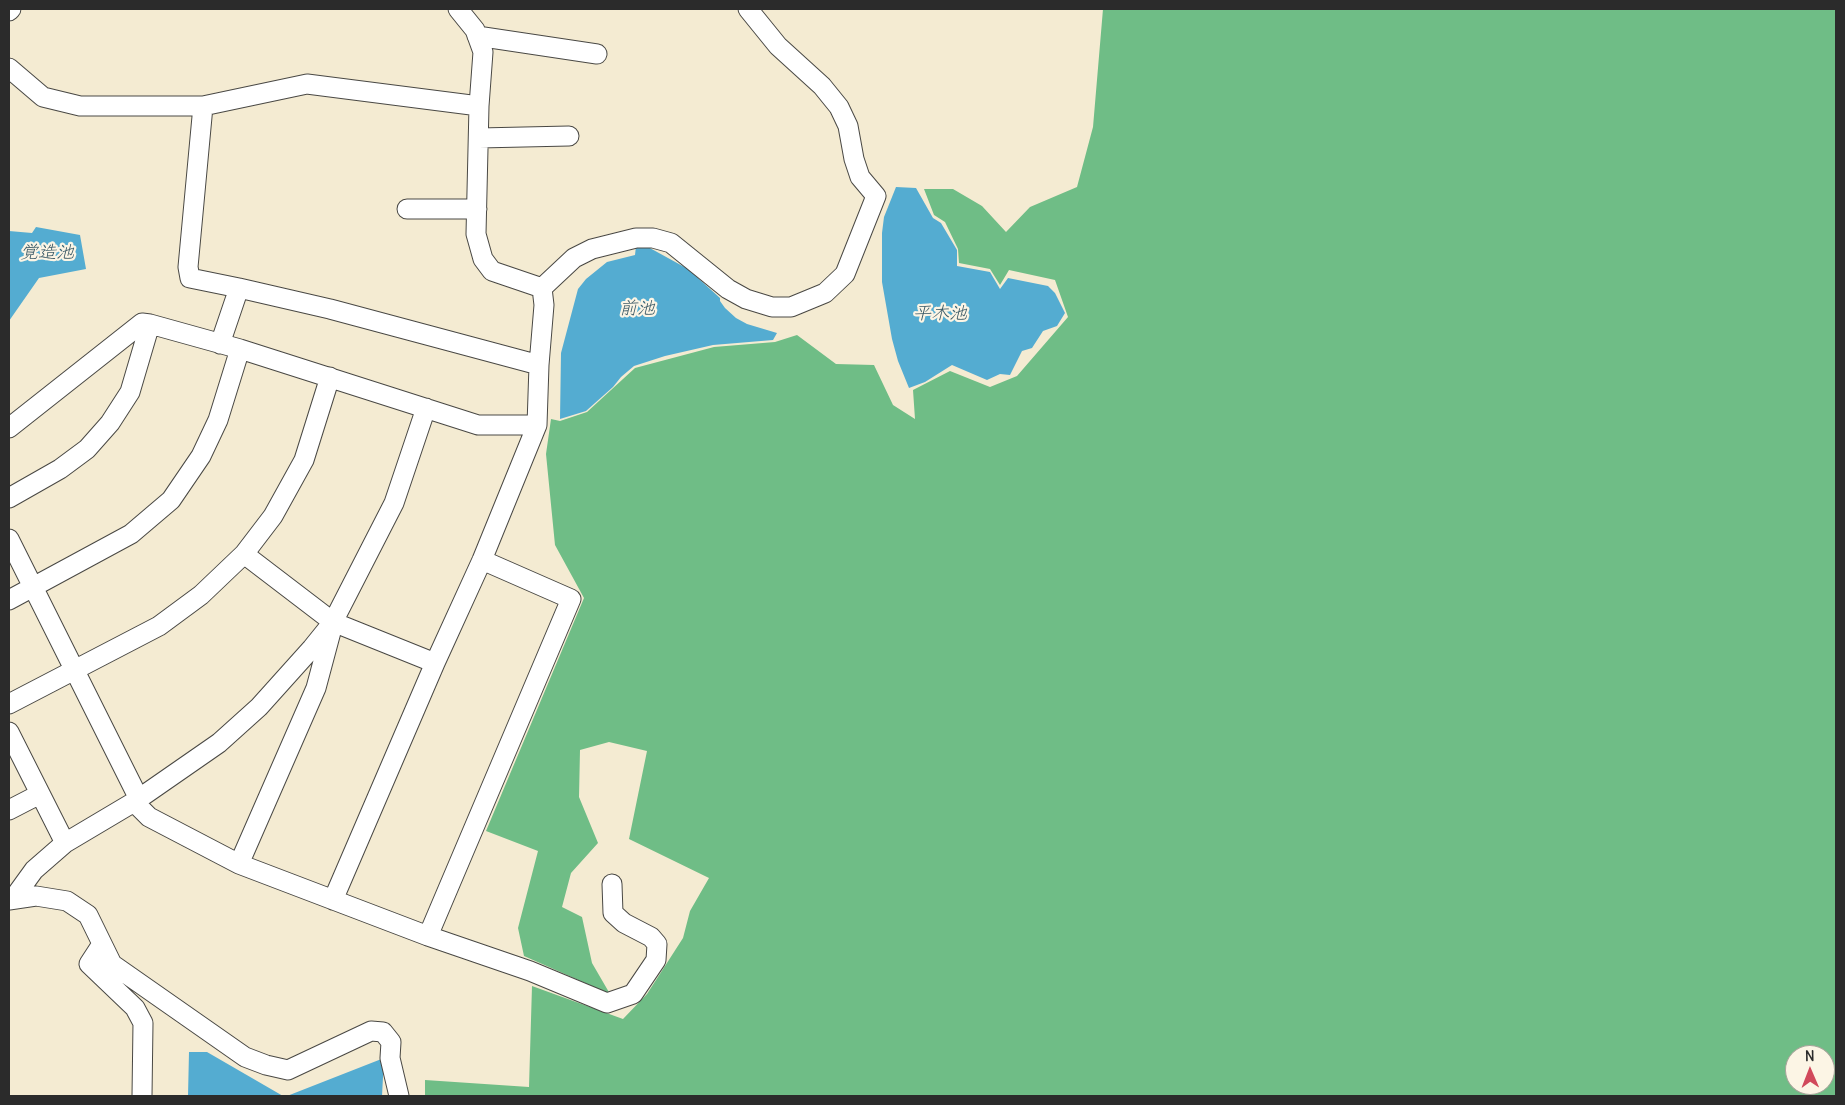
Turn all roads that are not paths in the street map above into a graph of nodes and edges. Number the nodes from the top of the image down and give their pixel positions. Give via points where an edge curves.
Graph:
1 (458, 9) edge
2 (748, 9) edge
3 (477, 36) junction
4 (596, 54) dead end
5 (9, 68) edge
6 (203, 106) junction
7 (479, 106) junction
8 (569, 136) dead end
9 (478, 138) junction
10 (406, 209) dead end
11 (477, 209) junction
12 (239, 288) junction
13 (542, 288) junction
14 (150, 324) junction
15 (220, 344) junction
16 (240, 349) junction
17 (539, 365) junction
18 (330, 377) junction
19 (426, 408) junction
20 (538, 425) junction
21 (9, 428) edge
22 (9, 498) edge
23 (9, 539) edge
24 (244, 554) junction
25 (482, 560) junction
26 (33, 587) junction
27 (9, 600) edge
28 (333, 622) junction
29 (435, 663) junction
30 (74, 670) junction
31 (9, 704) edge
32 (9, 732) edge
33 (40, 794) junction
34 (136, 800) junction
35 (9, 810) edge
36 (65, 844) junction
37 (239, 864) junction
38 (612, 884) dead end
39 (11, 899) edge
40 (333, 900) junction
41 (428, 936) junction
42 (102, 944) junction
43 (142, 1096) edge
44 (399, 1096) edge

1 - 3 street
2 - 13 street via 778,46 822,86 839,107 848,126 860,177 876,196 845,274 825,293 791,307 772,307 728,289 670,243 636,238 592,249 574,258
3 - 4 street
3 - 7 street via 482,52
5 - 6 street via 43,97 80,106
6 - 7 street via 307,84
6 - 12 street via 188,267 190,278
7 - 9 street
8 - 9 street
9 - 11 street
10 - 11 street
11 - 13 street via 476,234 483,259 492,271
12 - 15 street
12 - 17 street
13 - 17 street via 544,305
14 - 15 street
14 - 21 street via 142,323
14 - 22 street via 130,392 110,423 87,449 60,469
15 - 16 street
16 - 18 street
16 - 26 street via 218,420 201,456 171,500 132,534
17 - 20 street
18 - 19 street
18 - 24 street via 304,460 273,516
19 - 20 street via 478,425
19 - 28 street via 394,503
20 - 25 street
23 - 26 street
24 - 28 street
24 - 30 street via 201,595 159,626
25 - 29 street
25 - 41 street via 572,599
26 - 27 street
26 - 30 street
28 - 29 street
28 - 34 street via 259,707 219,743
28 - 37 street via 316,688
29 - 40 street
30 - 31 street
30 - 34 street
32 - 33 street
33 - 35 street
33 - 36 street
34 - 36 street
34 - 37 street via 149,817
36 - 39 street via 34,870
37 - 40 street
38 - 41 street via 613,913 657,944 656,960 633,994 607,1003 530,971
39 - 42 street via 36,896 67,901 88,915
40 - 41 street
42 - 43 street via 89,964 134,1008 143,1023
42 - 44 street via 112,964 245,1057 266,1065 288,1070 371,1031 383,1032 391,1042 390,1058

